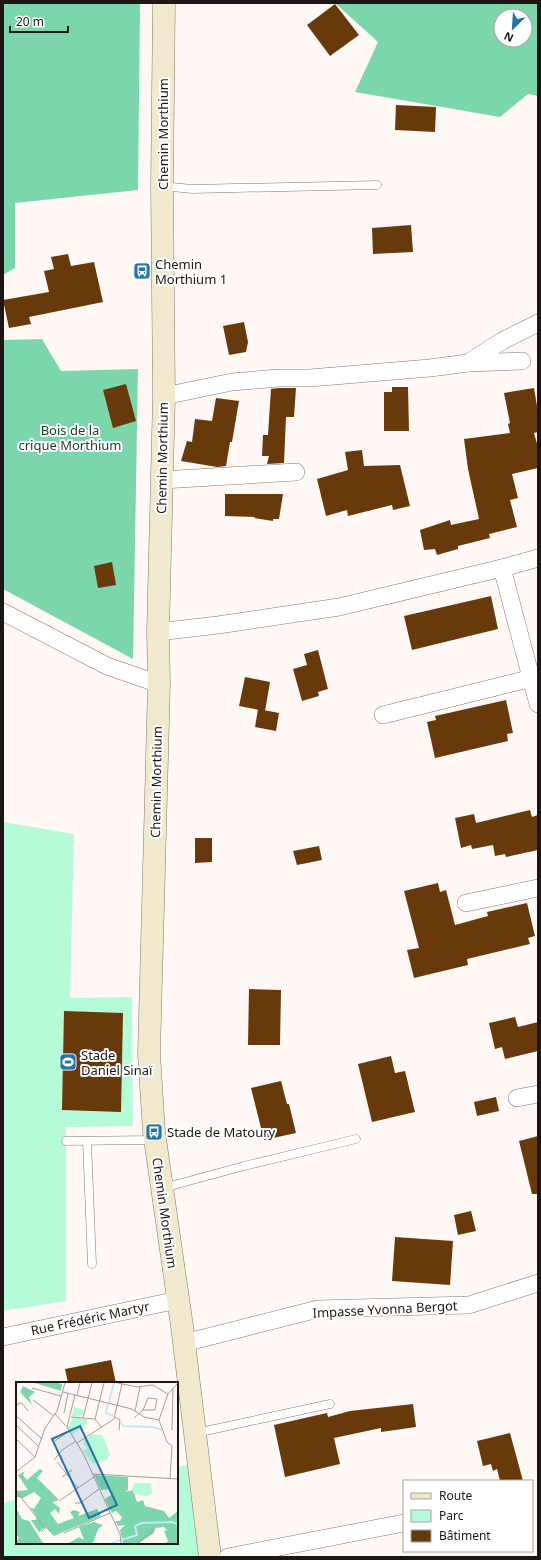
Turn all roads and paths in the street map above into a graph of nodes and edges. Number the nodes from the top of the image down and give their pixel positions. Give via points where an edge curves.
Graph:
1 (164, 3) edge
2 (377, 185) dead end
3 (162, 186) junction
4 (538, 323) edge
5 (522, 361) dead end
6 (468, 363) junction
7 (164, 396) junction
8 (296, 472) dead end
9 (162, 480) junction
10 (538, 558) edge
11 (502, 568) junction
12 (3, 612) edge
13 (158, 632) junction
14 (532, 678) junction
15 (159, 684) junction
16 (538, 704) edge
17 (383, 715) dead end
18 (538, 888) edge
19 (466, 903) dead end
20 (538, 1094) edge
21 (517, 1098) dead end
22 (356, 1139) dead end
23 (155, 1140) junction
24 (66, 1141) dead end
25 (87, 1141) junction
26 (162, 1189) junction
27 (92, 1264) dead end
28 (538, 1283) edge
29 (178, 1300) junction
30 (3, 1337) edge
31 (184, 1343) junction
32 (330, 1404) dead end
33 (195, 1433) junction
34 (403, 1523) edge
35 (210, 1557) edge
36 (228, 1557) edge

1 - 3 street, Chemin Morthium
2 - 3 lane via 192,189
3 - 7 street, Chemin Morthium
4 - 6 street via 502,341
5 - 6 street
6 - 7 street via 310,378 232,382
7 - 9 street, Chemin Morthium
8 - 9 street
9 - 13 street, Chemin Morthium
10 - 11 street
11 - 13 street via 339,607
11 - 14 street
12 - 15 street via 107,666
13 - 15 street, Chemin Morthium
14 - 16 street
14 - 17 street
15 - 23 street, Chemin Morthium via 149,1054
18 - 19 street
20 - 21 street
22 - 26 lane
23 - 25 lane
23 - 26 street, Chemin Morthium
24 - 25 lane
25 - 27 lane
26 - 29 street, Chemin Morthium
28 - 31 street, Impasse Yvonna Bergot via 469,1305 318,1309
29 - 30 street, Rue Frédéric Martyr
29 - 31 street, Chemin Morthium
31 - 33 street, Chemin Morthium
32 - 33 lane
33 - 35 street, Chemin Morthium
34 - 36 street

